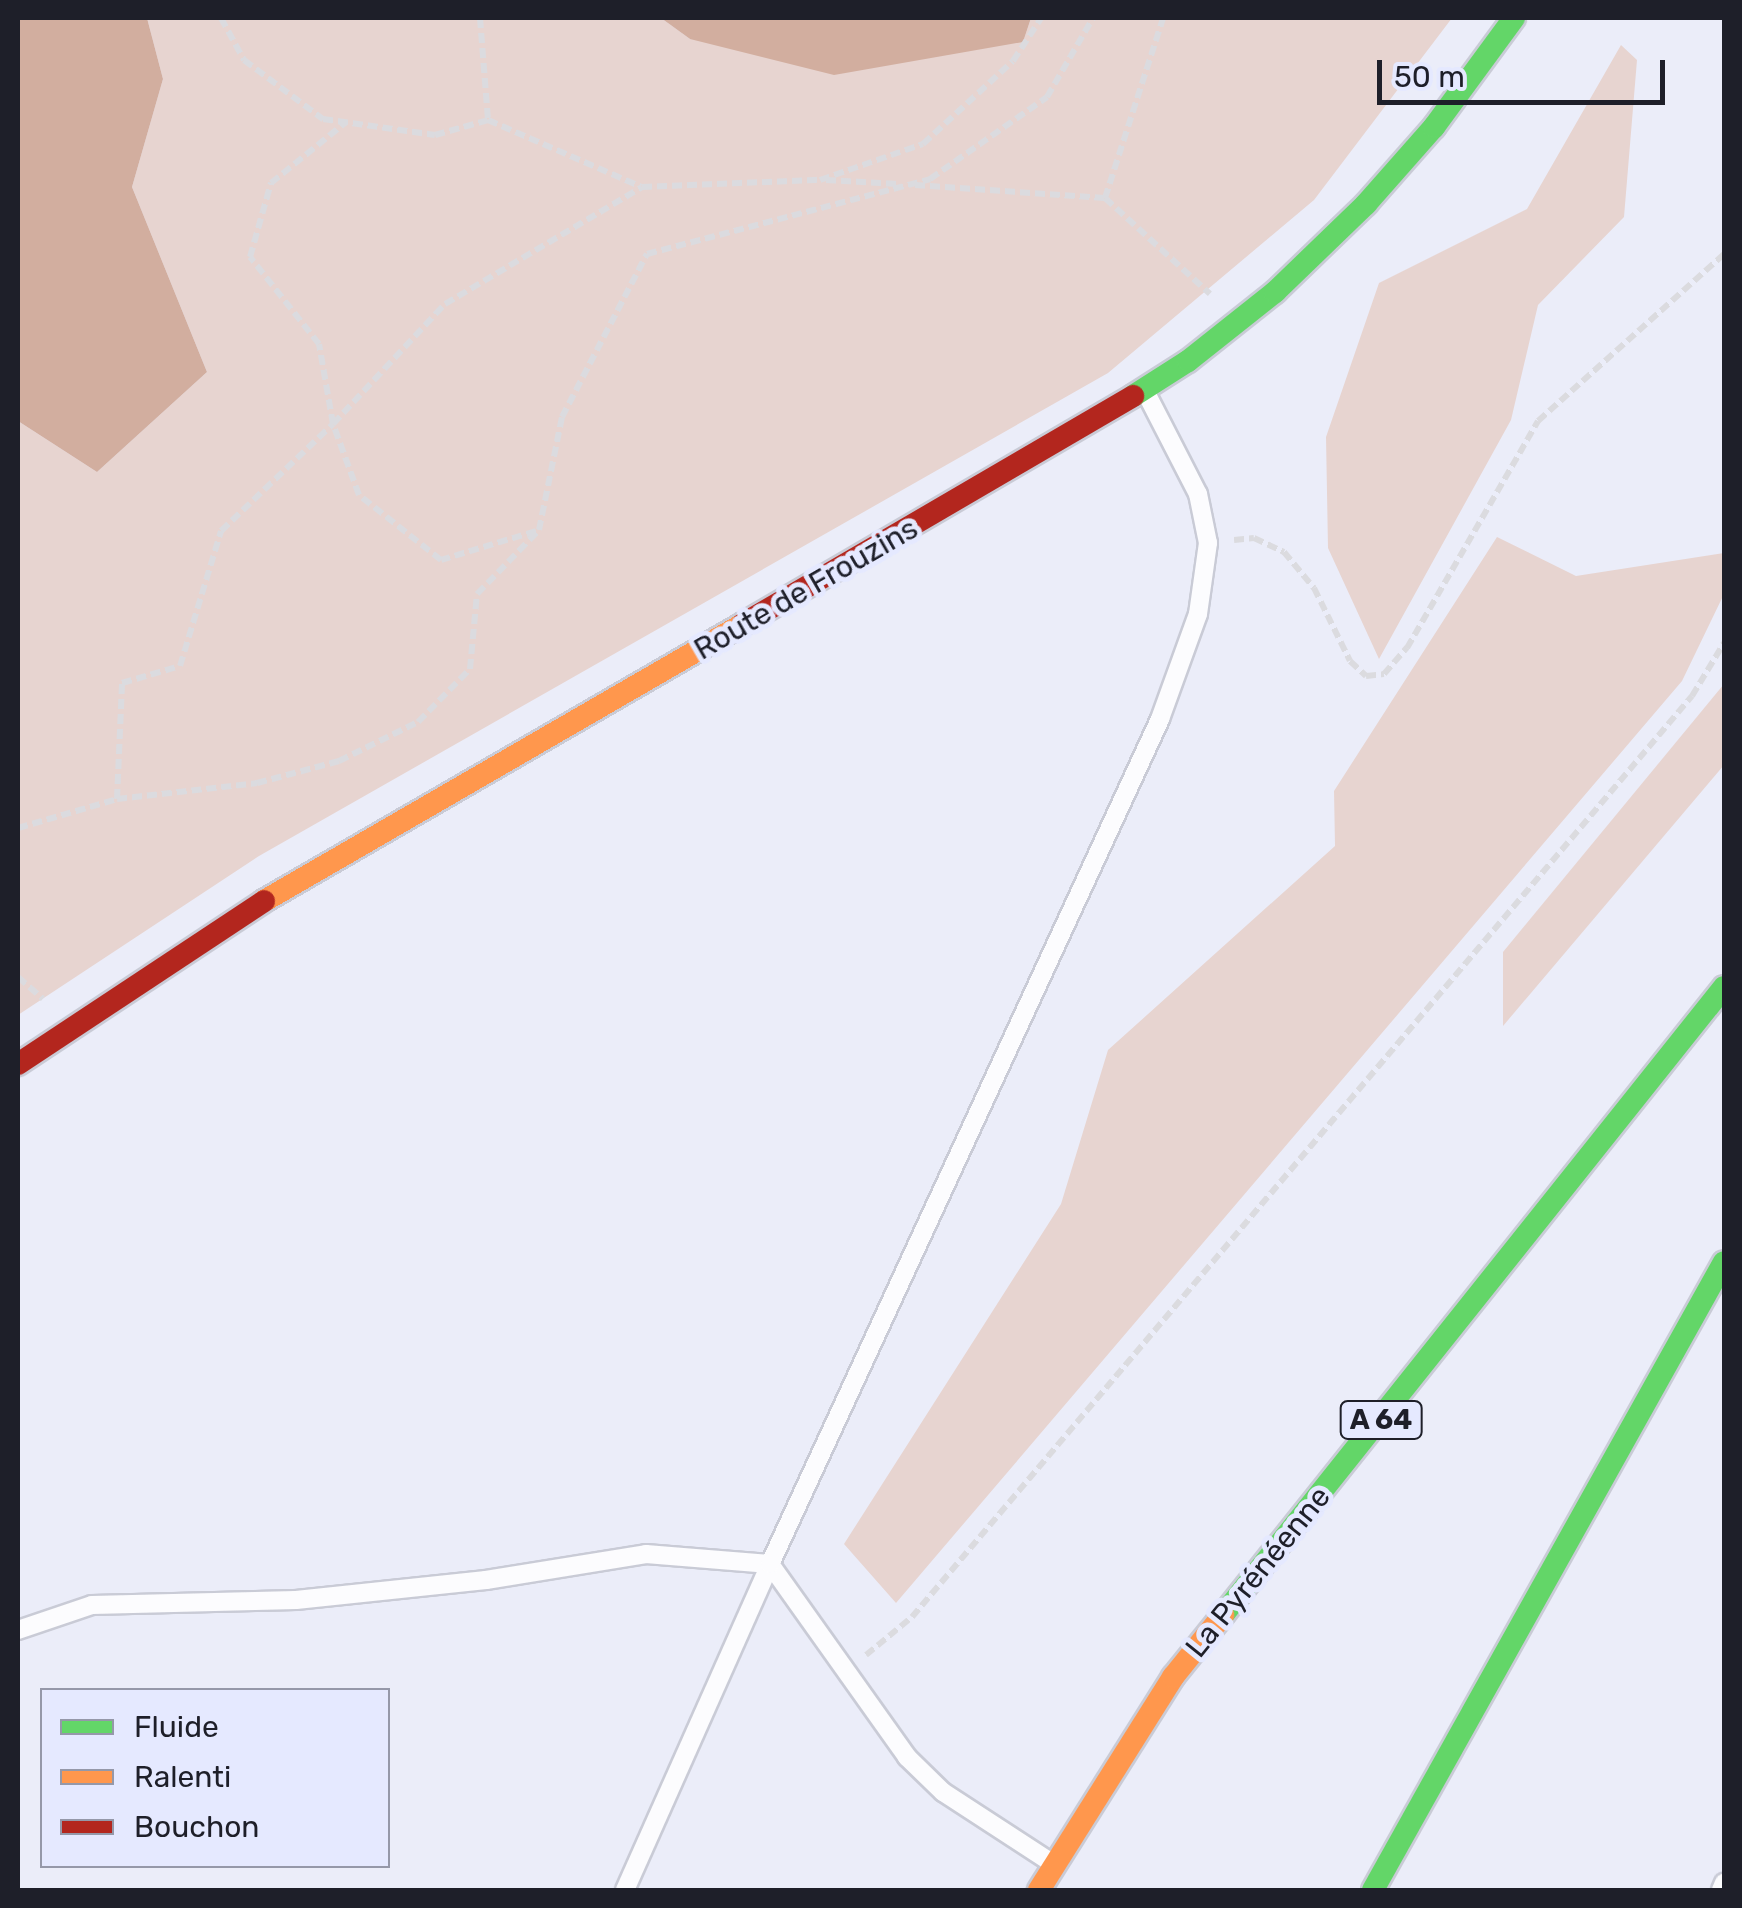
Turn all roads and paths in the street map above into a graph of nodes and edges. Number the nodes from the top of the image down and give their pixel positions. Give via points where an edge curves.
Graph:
1 (221, 18) edge
2 (480, 18) edge
3 (1041, 18) edge
4 (1093, 18) edge
5 (1163, 18) edge
6 (1514, 18) edge
7 (488, 120) junction
8 (346, 122) junction
9 (820, 180) junction
10 (904, 184) junction
11 (642, 187) junction
12 (1106, 198) junction
13 (1724, 254) edge
14 (1240, 323) junction
15 (1145, 390) junction
16 (332, 424) junction
17 (538, 530) junction
18 (1208, 543) junction
19 (1724, 643) edge
20 (117, 799) junction
21 (18, 828) edge
22 (1724, 988) edge
23 (18, 1064) edge
24 (1724, 1262) edge
25 (770, 1564) junction
26 (18, 1630) edge
27 (845, 1672) junction
28 (1054, 1864) junction
29 (1724, 1883) edge
30 (625, 1890) edge
31 (1038, 1890) edge
32 (1373, 1890) edge
33 (1721, 1890) edge

1 - 8 path via 244,60 324,118
2 - 7 path
3 - 9 path via 1013,61 923,144
4 - 10 path via 1047,97 930,179
5 - 12 path
6 - 14 main road, Route de Frouzins via 1402,166
7 - 8 path via 435,135
7 - 11 path
8 - 16 path via 271,183 250,258 318,344
9 - 10 path
9 - 11 path
10 - 12 path
10 - 17 path via 647,254 562,418
11 - 16 path via 444,304
12 - 14 path
13 - 18 path via 1538,421 1407,648 1384,674 1366,676 1350,660 1314,588 1284,552 1254,538
14 - 15 main road, Route de Frouzins
15 - 18 lane via 1198,494
15 - 23 main road, Route de Frouzins via 221,926
16 - 17 path via 360,495 441,560
16 - 20 path via 221,531 180,666 122,683
17 - 20 path via 478,594 470,668 418,722 339,761 258,783
18 - 25 lane via 1198,614 1160,719
19 - 27 path via 1692,696 925,1602
20 - 21 path
22 - 28 main road, La Pyrénéenne / A 64 via 1173,1677
24 - 32 main road
25 - 26 lane via 646,1554 296,1600 92,1606
25 - 27 lane
25 - 30 lane
27 - 28 lane via 907,1757 943,1792
28 - 31 main road, La Pyrénéenne / A 64
29 - 33 lane

